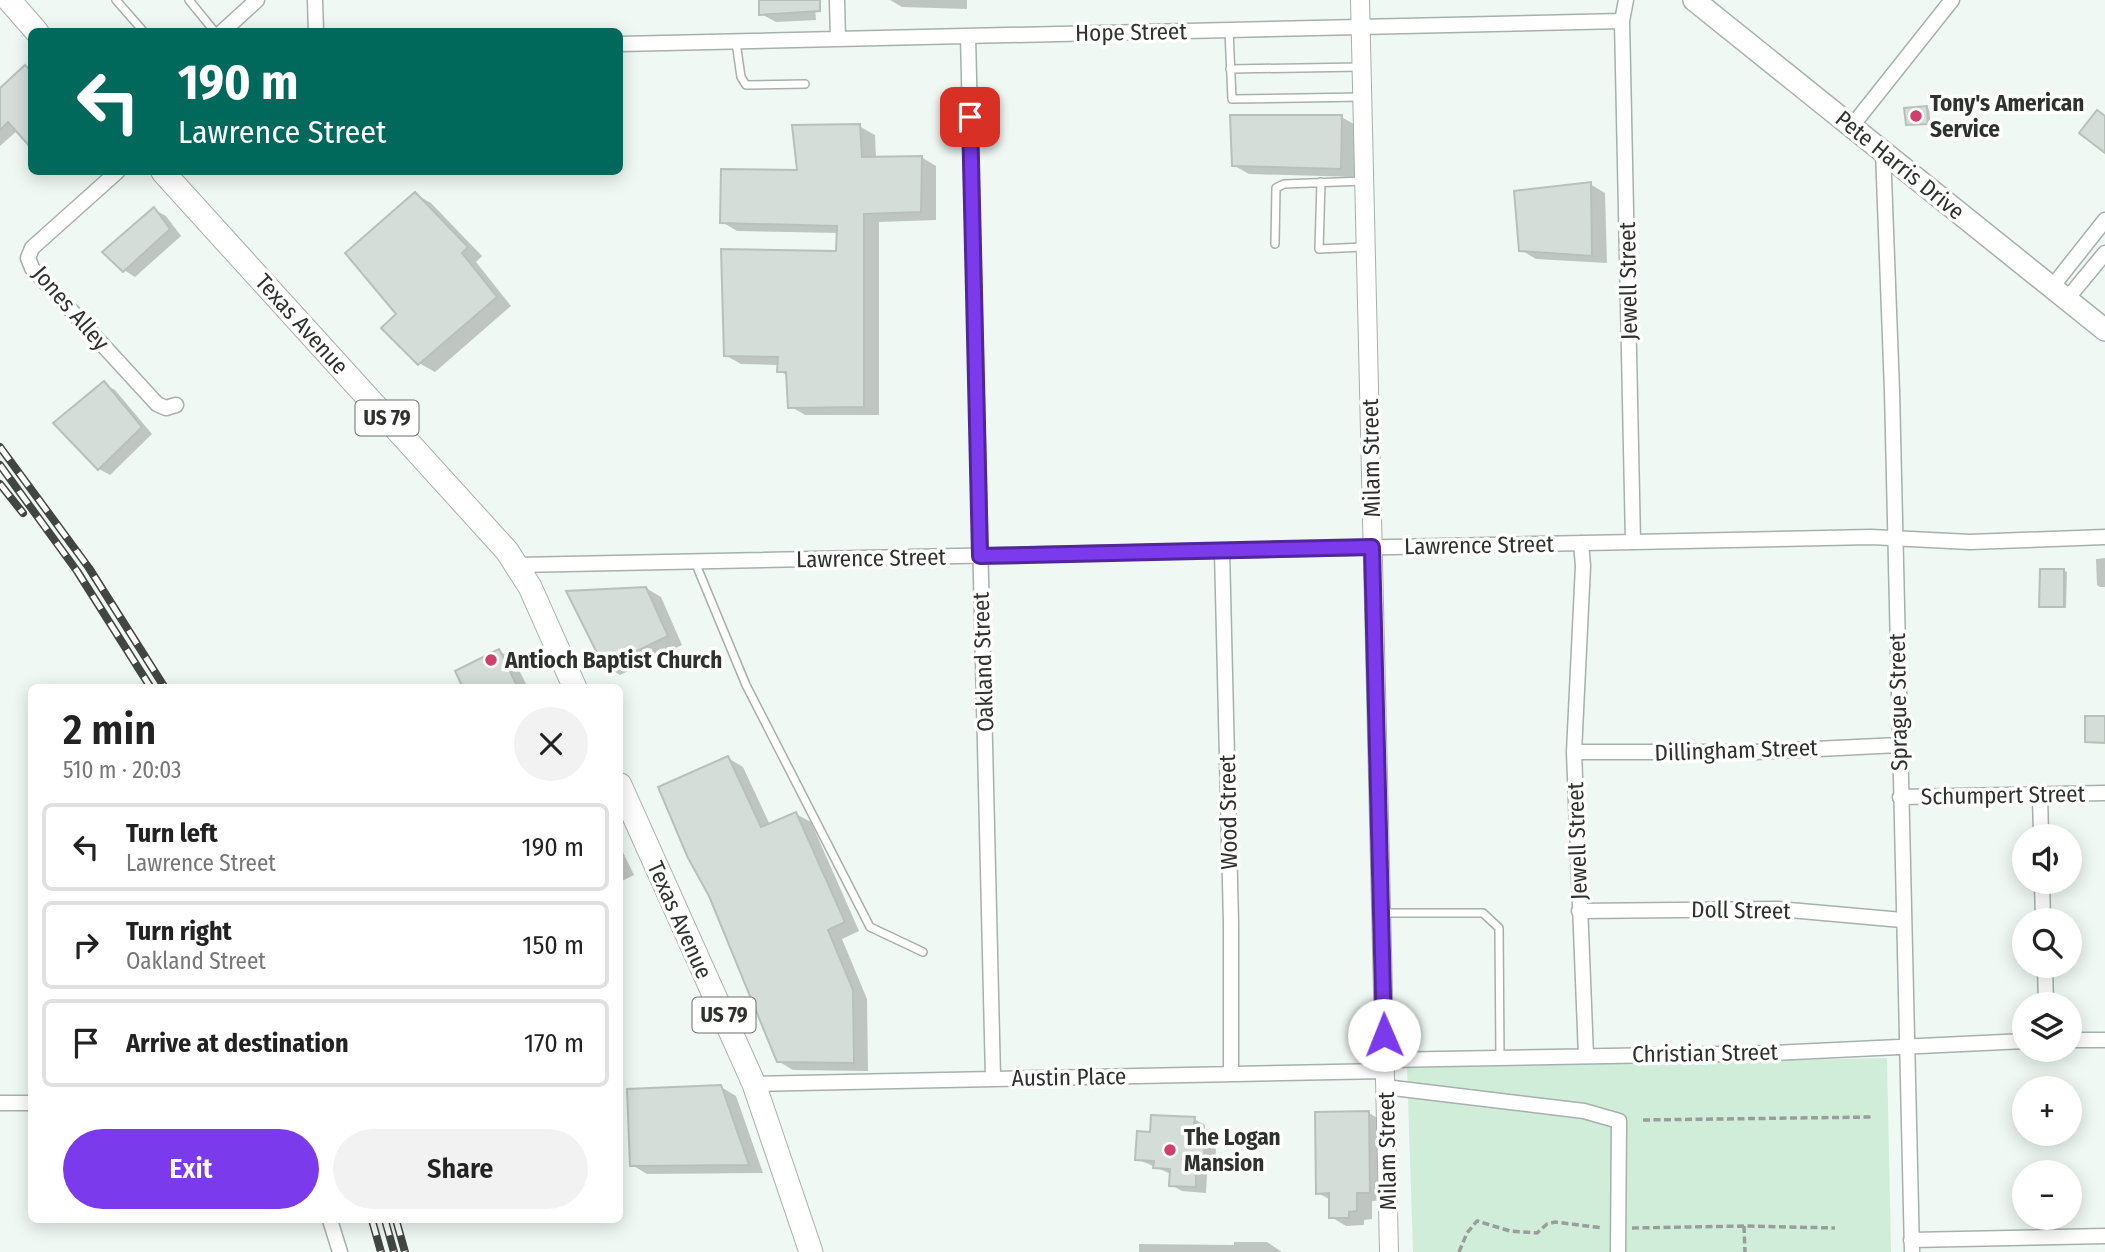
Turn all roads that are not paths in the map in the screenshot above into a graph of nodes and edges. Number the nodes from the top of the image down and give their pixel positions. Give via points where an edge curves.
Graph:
1 (9, 0) edge
2 (116, 0) edge
3 (189, 0) edge
4 (257, 0) edge
5 (316, 0) edge
6 (837, 0) edge
7 (1360, 0) edge
8 (1626, 0) edge
9 (1694, 0) edge
10 (1951, 0) edge
11 (1622, 21) junction
12 (1361, 27) junction
13 (34, 28) edge
14 (140, 28) edge
15 (212, 28) edge
16 (226, 28) edge
17 (316, 28) edge
18 (1229, 30) junction
19 (968, 36) junction
20 (838, 39) junction
21 (736, 42) junction
22 (623, 44) edge
23 (1362, 67) junction
24 (1230, 69) junction
25 (805, 84) dead end
26 (1362, 97) junction
27 (1852, 126) junction
28 (1883, 151) junction
29 (114, 175) edge
30 (166, 175) edge
31 (1364, 181) junction
32 (1321, 182) junction
33 (2105, 220) edge
34 (1275, 244) dead end
35 (1366, 247) junction
36 (2105, 253) edge
37 (2060, 293) junction
38 (2105, 330) edge
39 (176, 405) dead end
40 (2105, 537) edge
41 (1894, 538) junction
42 (1633, 542) junction
43 (1581, 543) junction
44 (1372, 547) junction
45 (1222, 551) junction
46 (980, 556) junction
47 (694, 562) junction
48 (518, 565) junction
49 (573, 684) edge
50 (1899, 745) junction
51 (1574, 752) junction
52 (623, 792) edge
53 (2105, 793) edge
54 (2040, 795) junction
55 (1900, 797) junction
56 (2041, 824) edge
57 (1580, 911) junction
58 (1381, 913) junction
59 (1902, 920) junction
60 (923, 952) dead end
61 (2082, 1040) edge
62 (2105, 1040) edge
63 (2012, 1042) edge
64 (1907, 1047) junction
65 (1586, 1056) junction
66 (1500, 1058) junction
67 (1385, 1072) junction
68 (1231, 1073) junction
69 (993, 1078) junction
70 (754, 1084) junction
71 (0, 1103) edge
72 (28, 1103) edge
73 (331, 1223) edge
74 (2105, 1236) edge
75 (1911, 1246) edge
76 (340, 1252) edge
77 (811, 1252) edge
78 (1389, 1252) edge
79 (1618, 1252) edge

1 - 13 main road
2 - 14 lane
3 - 15 lane
4 - 16 street
5 - 17 street
6 - 20 street
7 - 12 street, Milam Street
8 - 11 street
9 - 27 main road, Pete Harris Drive
10 - 27 street
11 - 12 street, Hope Street
11 - 42 street, Jewell Street
12 - 18 street, Hope Street
12 - 23 street, Milam Street
18 - 19 street, Hope Street
18 - 24 lane
19 - 20 street, Hope Street
19 - 46 street, Oakland Street
20 - 21 street, Hope Street
21 - 22 street, Hope Street
21 - 25 lane via 746,85
23 - 24 lane
23 - 26 street, Milam Street
24 - 26 lane via 1232,99
26 - 31 street, Milam Street
27 - 28 main road, Pete Harris Drive
28 - 37 main road, Pete Harris Drive
28 - 41 street, Sprague Street
29 - 39 street, Jones Alley via 32,248 28,258 32,268 157,404 166,408
30 - 48 main road, Texas Avenue / US 79
31 - 32 lane
31 - 35 street, Milam Street
32 - 34 lane via 1276,188
32 - 35 lane via 1319,249
33 - 37 street
35 - 44 street, Milam Street
36 - 37 street
37 - 38 main road, Pete Harris Drive
40 - 41 street, Lawrence Street via 1970,542
41 - 42 street, Lawrence Street
41 - 50 street, Sprague Street
42 - 43 street, Lawrence Street
43 - 44 street, Lawrence Street
43 - 51 street, Jewell Street
44 - 45 street, Lawrence Street
44 - 58 street, Milam Street
45 - 46 street, Lawrence Street
45 - 68 street, Wood Street
46 - 47 street, Lawrence Street
46 - 69 street, Oakland Street
47 - 48 street, Lawrence Street
47 - 60 lane via 746,685 870,927
48 - 49 main road, Texas Avenue / US 79
50 - 51 street, Dillingham Street via 1755,752
50 - 55 street, Sprague Street
51 - 57 street, Jewell Street
52 - 70 main road, Texas Avenue / US 79
53 - 54 street, Schumpert Street
54 - 55 street, Schumpert Street
54 - 56 street
55 - 59 street, Sprague Street
57 - 59 street, Doll Street via 1778,909
57 - 65 street, Jewell Street
58 - 66 lane via 1483,913 1499,928
58 - 67 street, Milam Street
59 - 64 street, Sprague Street
61 - 62 street
63 - 64 street, Christian Street
64 - 65 street, Christian Street
64 - 75 street, Sprague Street
65 - 66 street, Christian Street
66 - 67 street, Christian Street
67 - 68 street, Austin Place
67 - 78 street, Milam Street
67 - 79 street via 1619,1121
68 - 69 street, Austin Place
69 - 70 street, Austin Place
70 - 77 main road, Texas Avenue / US 79
71 - 72 street
73 - 76 street
74 - 75 street

